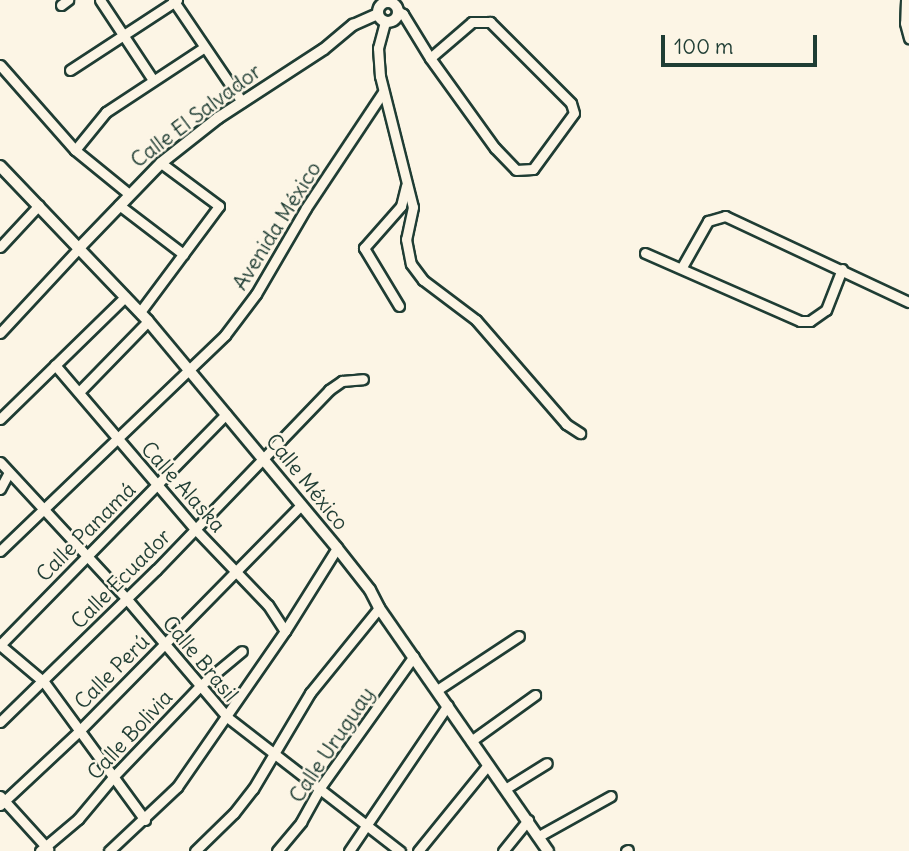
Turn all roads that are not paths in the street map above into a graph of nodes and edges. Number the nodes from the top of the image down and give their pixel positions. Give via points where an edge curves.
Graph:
1 (100, 0) edge
2 (906, 0) edge
3 (175, 1) edge
4 (395, 4) edge
5 (381, 18) junction
6 (124, 33) junction
7 (909, 38) edge
8 (203, 48) junction
9 (430, 58) junction
10 (0, 65) edge
11 (71, 70) dead end
12 (153, 80) junction
13 (383, 92) junction
14 (242, 102) junction
15 (75, 150) junction
16 (161, 163) junction
17 (0, 166) edge
18 (407, 182) junction
19 (128, 193) junction
20 (39, 205) junction
21 (119, 205) junction
22 (0, 247) edge
23 (80, 247) junction
24 (645, 253) dead end
25 (183, 254) junction
26 (682, 267) junction
27 (842, 269) junction
28 (125, 297) junction
29 (909, 302) edge
30 (399, 306) dead end
31 (140, 312) junction
32 (148, 321) junction
33 (0, 333) edge
34 (55, 365) junction
35 (189, 369) junction
36 (363, 379) dead end
37 (79, 392) junction
38 (226, 414) junction
39 (0, 419) edge
40 (580, 433) dead end
41 (117, 439) junction
42 (264, 458) junction
43 (0, 462) edge
44 (8, 474) junction
45 (157, 485) junction
46 (0, 489) edge
47 (301, 505) junction
48 (43, 511) junction
49 (195, 529) junction
50 (337, 548) junction
51 (0, 551) edge
52 (85, 555) junction
53 (236, 571) junction
54 (125, 597) junction
55 (379, 608) junction
56 (285, 631) junction
57 (519, 636) dead end
58 (165, 644) junction
59 (0, 645) edge
60 (242, 651) dead end
61 (414, 656) junction
62 (44, 682) junction
63 (201, 685) junction
64 (437, 690) junction
65 (535, 695) dead end
66 (448, 705) junction
67 (227, 718) junction
68 (0, 722) edge
69 (79, 731) junction
70 (471, 741) junction
71 (272, 754) junction
72 (547, 763) dead end
73 (488, 765) junction
74 (114, 776) junction
75 (319, 789) junction
76 (505, 789) junction
77 (611, 796) dead end
78 (2, 801) edge
79 (145, 820) junction
80 (528, 820) junction
81 (366, 825) junction
82 (539, 836) junction
83 (45, 850) edge
84 (109, 851) edge
85 (195, 851) edge
86 (277, 851) edge
87 (349, 851) edge
88 (400, 851) edge
89 (418, 851) edge
90 (503, 851) edge
91 (548, 851) edge

1 - 6 street
2 - 7 street
3 - 6 street
3 - 8 street
4 - 5 street via 380,6
4 - 5 street via 395,20
4 - 9 street
5 - 13 street via 378,48
5 - 14 street, Calle El Salvador via 353,25
6 - 11 street
6 - 12 street
8 - 12 street
8 - 14 street
9 - 9 street via 516,170 533,169 574,113 571,103 490,22 472,22
10 - 15 street
12 - 15 street via 106,112
13 - 18 street
13 - 35 street, Avenida México via 256,294 225,335
14 - 16 street, Calle El Salvador
15 - 19 street
16 - 19 street, Calle El Salvador
16 - 25 street via 219,206
17 - 20 street, Calle México
18 - 30 street via 401,206 364,248
18 - 40 street via 414,207 406,239 411,264 422,279 476,320 566,424
19 - 21 street, Calle El Salvador
20 - 22 street
20 - 23 street, Calle México
21 - 23 street, Calle El Salvador
21 - 25 street
23 - 28 street, Calle México
23 - 33 street, Calle El Salvador
24 - 26 street
25 - 31 street
26 - 27 street via 708,222 725,216
26 - 27 street via 800,321 810,321 826,310
27 - 29 street
28 - 31 street, Calle México
28 - 34 street
31 - 32 street, Calle México
32 - 35 street, Calle México
32 - 37 street
34 - 37 street, Calle Alaska
34 - 39 street
35 - 38 street, Calle México
35 - 41 street, Avenida México
36 - 42 street, Calle Ecuador via 336,383
37 - 41 street, Calle Alaska
38 - 42 street, Calle México
38 - 45 street, Calle Panamá
41 - 45 street, Calle Alaska
41 - 48 street, Avenida México
42 - 47 street, Calle México
42 - 49 street, Calle Ecuador
43 - 44 street, Calle Brasil
44 - 46 street
44 - 48 street, Calle Brasil
45 - 49 street, Calle Alaska
45 - 52 street, Calle Panamá
47 - 50 street, Calle México
47 - 53 street, Calle Perú
48 - 51 street, Avenida México
48 - 52 street, Calle Brasil
49 - 53 street, Calle Alaska
49 - 54 street, Calle Ecuador
50 - 55 street, Calle México
50 - 56 street
52 - 54 street, Calle Brasil
52 - 59 street, Calle Panamá
53 - 56 street, Calle Alaska
53 - 58 street, Calle Perú
54 - 58 street, Calle Brasil
54 - 62 street, Calle Ecuador
55 - 61 street, Calle México
55 - 71 street via 310,693
56 - 67 street
57 - 64 street
58 - 63 street, Calle Brasil
58 - 69 street, Calle Perú
59 - 62 street
60 - 63 street, Calle Bolivia
61 - 64 street, Calle México
61 - 75 street, Calle Uruguay
62 - 68 street, Calle Ecuador
62 - 69 street
63 - 67 street, Calle Brasil
63 - 74 street, Calle Bolivia
64 - 66 street, Calle México
65 - 70 street
66 - 70 street, Calle México
66 - 81 street
67 - 71 street, Calle Brasil
67 - 79 street via 177,787
69 - 74 street
69 - 78 street, Calle Perú
70 - 73 street, Calle México
71 - 75 street, Calle Brasil
71 - 85 street via 234,813
72 - 76 street
73 - 76 street, Calle México
73 - 89 street
74 - 79 street
74 - 83 street, Calle Bolivia
75 - 81 street, Calle Brasil
75 - 86 street, Calle Uruguay via 302,822
76 - 80 street, Calle México
77 - 82 street
78 - 83 street
79 - 84 street
80 - 82 street, Calle México
80 - 90 street
81 - 87 street
81 - 88 street, Calle Brasil
82 - 91 street, Calle México

